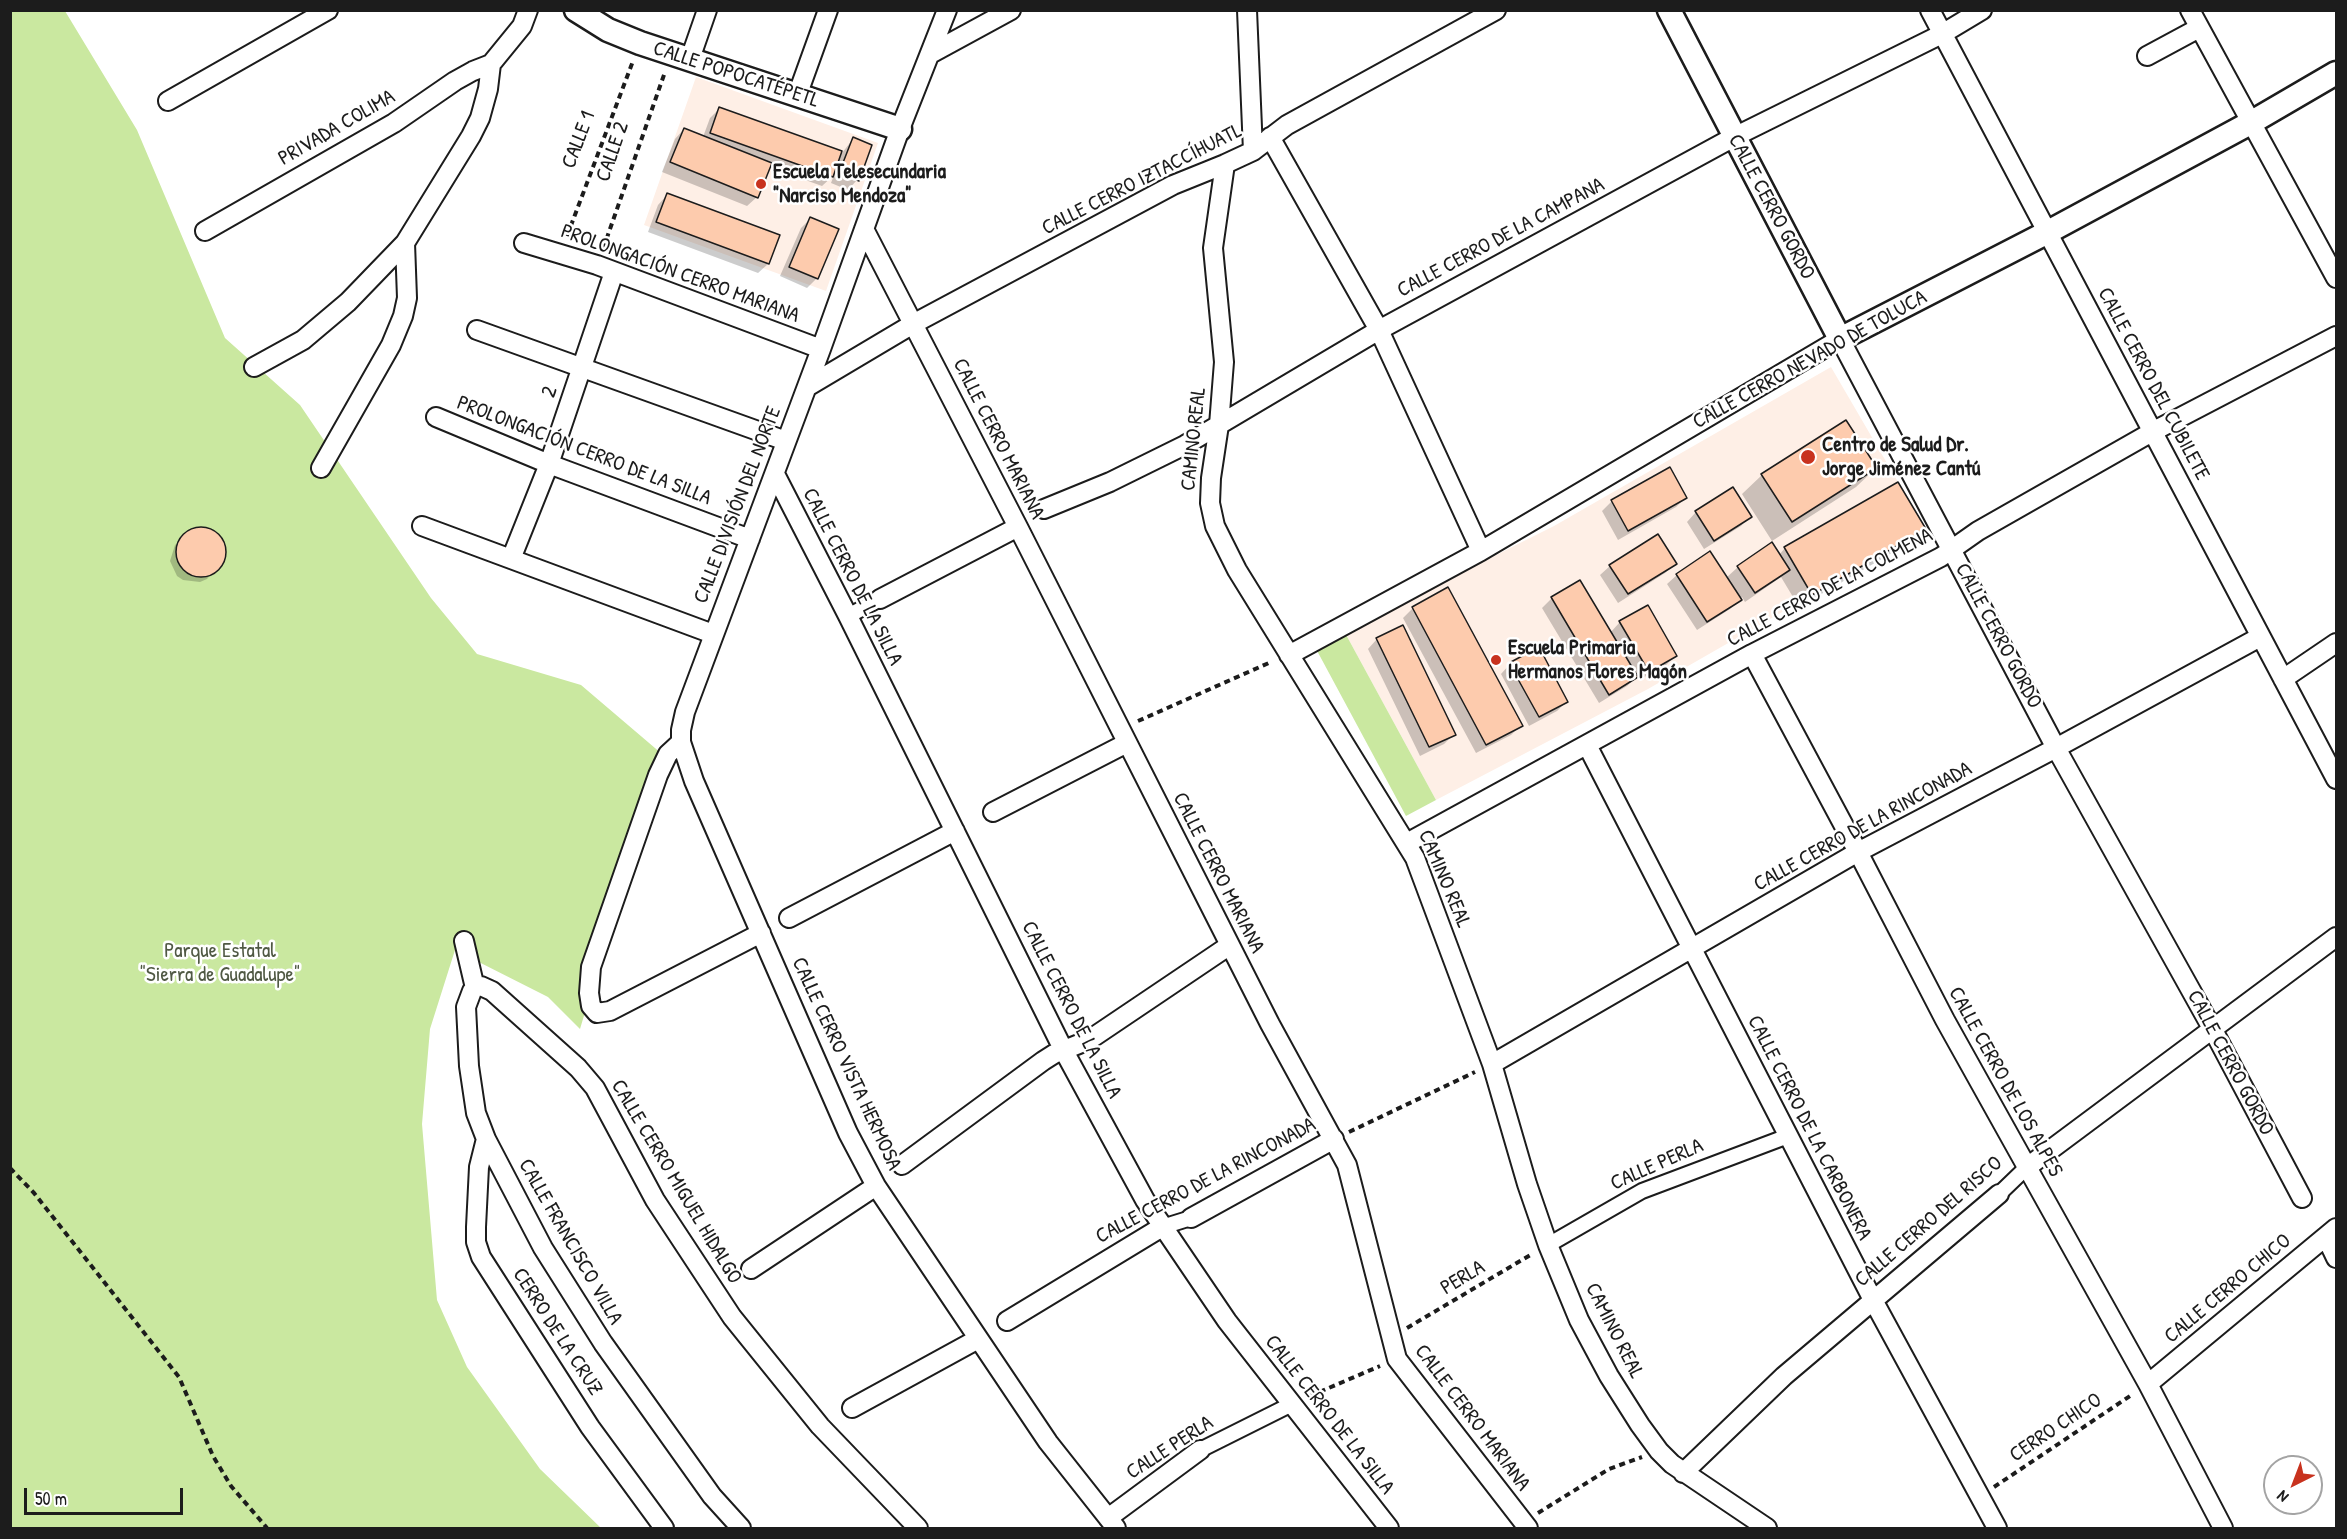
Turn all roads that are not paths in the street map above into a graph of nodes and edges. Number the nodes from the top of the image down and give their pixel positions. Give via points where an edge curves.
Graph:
1 (328, 10) edge
2 (707, 10) edge
3 (828, 10) edge
4 (947, 10) edge
5 (1011, 10) edge
6 (1247, 10) edge
7 (1496, 10) edge
8 (1669, 10) edge
9 (1930, 10) edge
10 (1982, 10) edge
11 (2190, 10) edge
12 (528, 11) edge
13 (582, 12) edge
14 (2199, 28) junction
15 (1942, 34) junction
16 (932, 53) junction
17 (2147, 56) dead end
18 (681, 57) junction
19 (491, 64) junction
20 (2337, 73) edge
21 (796, 96) junction
22 (168, 101) dead end
23 (2252, 122) junction
24 (900, 129) junction
25 (1270, 137) junction
26 (1734, 137) junction
27 (1253, 151) junction
28 (1225, 164) junction
29 (864, 229) junction
30 (205, 231) dead end
31 (2048, 232) junction
32 (405, 243) junction
33 (524, 243) dead end
34 (605, 269) junction
35 (2337, 278) edge
36 (913, 324) junction
37 (477, 330) dead end
38 (1379, 330) junction
39 (2337, 336) edge
40 (1840, 339) junction
41 (821, 350) junction
42 (254, 367) dead end
43 (582, 368) junction
44 (807, 387) junction
45 (436, 417) dead end
46 (1219, 425) junction
47 (2152, 432) junction
48 (786, 441) junction
49 (549, 464) junction
50 (321, 468) dead end
51 (775, 474) junction
52 (1044, 509) dead end
53 (422, 526) dead end
54 (1018, 527) junction
55 (750, 538) junction
56 (1952, 548) junction
57 (1481, 551) junction
58 (511, 559) junction
59 (880, 599) joint
60 (848, 616) junction
61 (713, 634) junction
62 (2260, 637) junction
63 (2337, 643) edge
64 (1752, 654) junction
65 (1289, 655) junction
66 (2283, 679) junction
67 (681, 742) junction
68 (1126, 743) junction
69 (1587, 745) junction
70 (2056, 748) junction
71 (2337, 779) edge
72 (993, 812) dead end
73 (955, 831) junction
74 (1407, 843) junction
75 (1858, 852) junction
76 (789, 918) dead end
77 (761, 933) junction
78 (2337, 938) edge
79 (464, 941) dead end
80 (1230, 945) junction
81 (1690, 948) junction
82 (475, 988) junction
83 (2213, 1030) junction
84 (1065, 1051) junction
85 (1492, 1064) junction
86 (1788, 1136) junction
87 (1334, 1138) junction
88 (486, 1139) junction
89 (902, 1165) dead end
90 (2026, 1168) junction
91 (876, 1186) junction
92 (1999, 1194) joint
93 (2302, 1198) dead end
94 (1191, 1218) joint
95 (1162, 1227) junction
96 (2331, 1232) edge
97 (1548, 1245) junction
98 (2337, 1258) edge
99 (751, 1269) dead end
100 (1873, 1300) junction
101 (1007, 1321) dead end
102 (978, 1339) junction
103 (2148, 1384) junction
104 (1292, 1404) junction
105 (852, 1408) dead end
106 (1200, 1450) joint
107 (1683, 1473) junction
108 (1112, 1523) edge
109 (1525, 1526) edge
110 (664, 1528) edge
111 (741, 1528) edge
112 (918, 1528) edge
113 (1389, 1528) edge
114 (1767, 1528) edge
115 (1997, 1528) edge
116 (2223, 1528) edge

1 - 22 street
2 - 18 street
3 - 21 street
4 - 16 street, CALLE DIVISIÓN DEL NORTE
5 - 16 street
6 - 27 street
7 - 25 street, CALLE CERRO IZTACCÍHUATL
8 - 26 street, CALLE CERRO GORDO
9 - 15 street, CALLE CERRO DEL CUBILETE
10 - 15 street, CALLE CERRO DE LA CAMPANA
11 - 14 street
12 - 19 street via 522,26
13 - 18 street, CALLE POPOCATÉPETL via 608,30
14 - 17 street
14 - 23 street
15 - 26 street, CALLE CERRO DE LA CAMPANA
15 - 31 street, CALLE CERRO DEL CUBILETE
16 - 24 street, CALLE DIVISIÓN DEL NORTE
18 - 21 street, CALLE POPOCATÉPETL
19 - 30 street, PRIVADA COLIMA via 473,70 394,123
19 - 32 street via 480,118
20 - 23 street, CALLE CERRO NEVADO DE TOLUCA
21 - 24 street, CALLE POPOCATÉPETL
23 - 31 street, CALLE CERRO NEVADO DE TOLUCA
23 - 35 street
24 - 29 street, CALLE DIVISIÓN DEL NORTE
25 - 27 street, CALLE CERRO IZTACCÍHUATL
25 - 38 street
26 - 38 street, CALLE CERRO DE LA CAMPANA
26 - 40 street, CALLE CERRO GORDO
27 - 28 street, CALLE CERRO IZTACCÍHUATL
28 - 36 street, CALLE CERRO IZTACCÍHUATL via 1173,185
28 - 46 street, CAMINO REAL via 1213,248 1224,362
29 - 36 street, CALLE CERRO MARIANA
29 - 41 street, CALLE DIVISIÓN DEL NORTE
31 - 40 street, CALLE CERRO NEVADO DE TOLUCA
31 - 47 street, CALLE CERRO DEL CUBILETE
32 - 42 street via 348,302 303,340
32 - 50 street via 404,316
33 - 34 street, PROLONGACIÓN CERRO MARIANA
34 - 41 street, PROLONGACIÓN CERRO MARIANA
34 - 43 street, 2
36 - 44 street, CALLE CERRO IZTACCÍHUATL
36 - 54 street, CALLE CERRO MARIANA
37 - 43 street
38 - 46 street, CALLE CERRO DE LA CAMPANA
38 - 57 street
39 - 47 street, CALLE CERRO DE LA COLMENA
40 - 56 street, CALLE CERRO GORDO
40 - 57 street, CALLE CERRO NEVADO DE TOLUCA
41 - 44 street, CALLE DIVISIÓN DEL NORTE
43 - 48 street
43 - 49 street, 2
44 - 48 street, CALLE DIVISIÓN DEL NORTE
45 - 49 street, PROLONGACIÓN CERRO DE LA SILLA
46 - 52 street, CALLE CERRO DE LA CAMPANA via 1110,482
46 - 65 street, CAMINO REAL via 1209,503 1215,526
47 - 56 street, CALLE CERRO DE LA COLMENA
47 - 62 street, CALLE CERRO DEL CUBILETE
48 - 51 street, CALLE DIVISIÓN DEL NORTE
49 - 55 street, PROLONGACIÓN CERRO DE LA SILLA
49 - 58 street, 2
51 - 55 street, CALLE DIVISIÓN DEL NORTE
51 - 60 street, CALLE CERRO DE LA SILLA
53 - 58 street
54 - 59 street
54 - 68 street, CALLE CERRO MARIANA
55 - 61 street, CALLE DIVISIÓN DEL NORTE
56 - 64 street, CALLE CERRO DE LA COLMENA via 1927,565
56 - 70 street, CALLE CERRO GORDO
57 - 65 street, CALLE CERRO NEVADO DE TOLUCA
58 - 61 street
59 - 60 street
60 - 73 street, CALLE CERRO DE LA SILLA
61 - 67 street, CALLE DIVISIÓN DEL NORTE via 685,712
62 - 66 street, CALLE CERRO DEL CUBILETE
62 - 70 street, CALLE CERRO DE LA RINCONADA
63 - 66 street
64 - 69 street, CALLE CERRO DE LA COLMENA
64 - 75 street, CALLE CERRO DE LOS ALPES
65 - 74 street, CAMINO REAL
66 - 71 street, CALLE CERRO DEL CUBILETE
67 - 77 street, CALLE CERRO VISTA HERMOSA via 694,781
67 - 77 street via 668,754 658,775 591,967 591,1006 597,1014 610,1011
68 - 72 street
68 - 80 street, CALLE CERRO MARIANA
69 - 74 street, CALLE CERRO DE LA COLMENA
69 - 81 street, CALLE CERRO DE LA CARBONERA
70 - 75 street, CALLE CERRO DE LA RINCONADA
70 - 83 street, CALLE CERRO GORDO
73 - 76 street
73 - 84 street, CALLE CERRO DE LA SILLA
74 - 85 street, CAMINO REAL
75 - 81 street, CALLE CERRO DE LA RINCONADA
75 - 90 street, CALLE CERRO DE LOS ALPES
77 - 91 street, CALLE CERRO VISTA HERMOSA via 848,1133
78 - 83 street, CALLE CERRO DEL RISCO
79 - 82 street
80 - 84 street via 1089,1040
80 - 87 street, CALLE CERRO MARIANA
81 - 85 street, CALLE CERRO DE LA RINCONADA
81 - 86 street, CALLE CERRO DE LA CARBONERA
82 - 88 street, CALLE FRANCISCO VILLA via 466,1006 469,1066 476,1113
82 - 112 street, CALLE CERRO MIGUEL HIDALGO via 481,986 492,991 578,1068 595,1089 655,1200 732,1317 820,1426
83 - 90 street, CALLE CERRO DEL RISCO
83 - 93 street, CALLE CERRO GORDO
84 - 89 street via 1043,1061
84 - 95 street, CALLE CERRO DE LA SILLA
85 - 97 street, CAMINO REAL
86 - 97 street, CALLE PERLA via 1642,1191
86 - 100 street, CALLE CERRO DE LA CARBONERA
87 - 94 street, CALLE CERRO DE LA RINCONADA
87 - 109 street, CALLE CERRO MARIANA via 1347,1165 1397,1359
88 - 110 street, CERRO DE LA CRUZ via 479,1167 476,1242 481,1257 551,1348 590,1427
88 - 111 street, CALLE FRANCISCO VILLA via 543,1248 603,1343 712,1497
90 - 92 street, CALLE CERRO DEL RISCO
90 - 103 street, CALLE CERRO DE LOS ALPES
91 - 99 street
91 - 102 street, CALLE CERRO VISTA HERMOSA
92 - 100 street, CALLE CERRO DEL RISCO
94 - 95 street, CALLE CERRO DE LA RINCONADA
95 - 101 street, CALLE CERRO DE LA RINCONADA
95 - 104 street, CALLE CERRO DE LA SILLA via 1227,1321
96 - 98 street
96 - 103 street, CALLE CERRO CHICO
97 - 107 street, CAMINO REAL via 1579,1320 1609,1376 1659,1450
100 - 107 street, CALLE CERRO DEL RISCO via 1784,1376
100 - 115 street, CALLE CERRO DE LA CARBONERA
102 - 105 street
102 - 108 street, CALLE CERRO VISTA HERMOSA via 1048,1442
103 - 116 street, CALLE CERRO DE LOS ALPES
104 - 106 street, CALLE PERLA
104 - 113 street, CALLE CERRO DE LA SILLA
106 - 108 street, CALLE PERLA
107 - 114 street, CAMINO REAL

